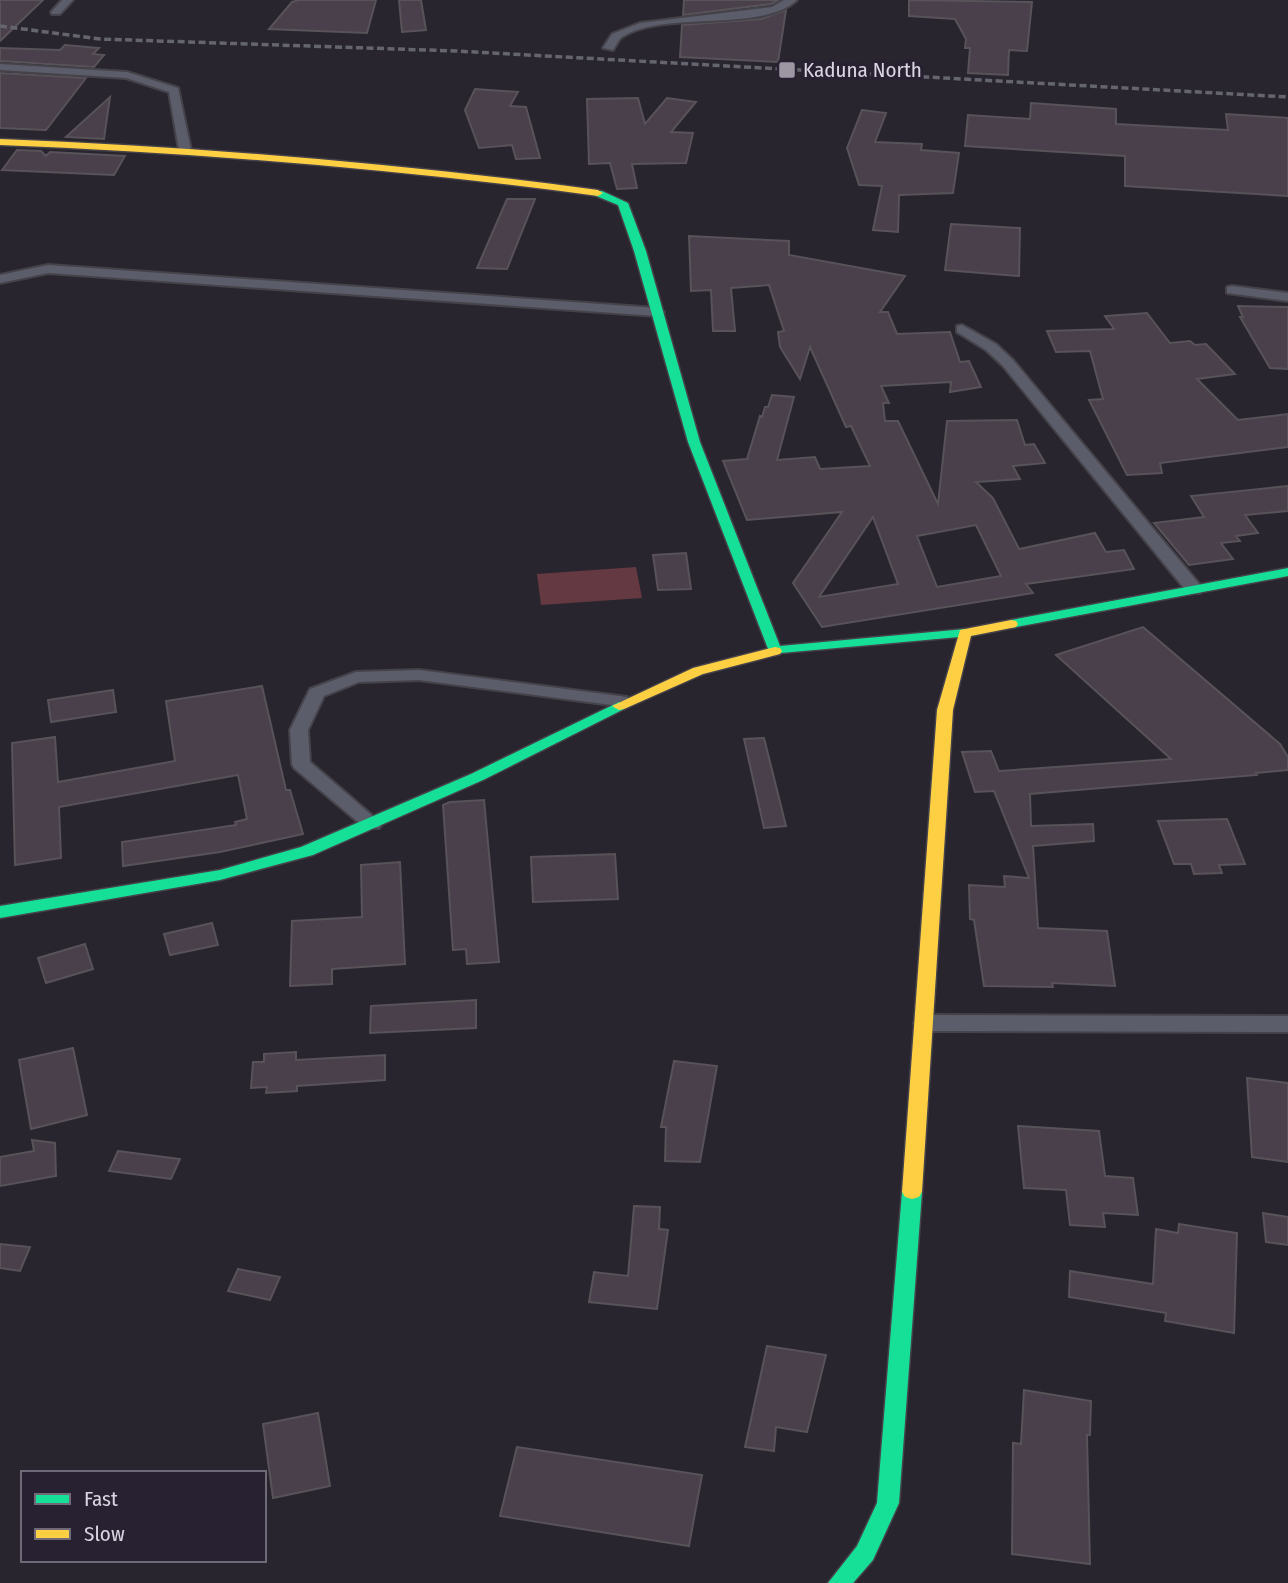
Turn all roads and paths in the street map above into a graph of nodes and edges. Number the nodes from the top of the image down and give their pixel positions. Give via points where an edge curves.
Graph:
1 (68, 0) edge
2 (792, 0) edge
3 (56, 12) dead end
4 (610, 48) dead end
5 (0, 67) edge
6 (0, 142) edge
7 (185, 150) junction
8 (0, 279) edge
9 (1232, 290) dead end
10 (1288, 297) edge
11 (657, 312) junction
12 (962, 329) dead end
13 (1288, 572) edge
14 (1194, 589) junction
15 (965, 633) junction
16 (775, 652) junction
17 (626, 702) junction
18 (372, 824) junction
19 (0, 912) edge
20 (925, 1023) junction
21 (1288, 1024) edge
22 (839, 1583) edge

1 - 3 street
2 - 4 street via 775,10 640,26 616,36
5 - 7 street via 127,75 174,90
6 - 7 street
7 - 11 street via 508,180 604,194 623,203
8 - 11 street via 48,269
9 - 10 street
11 - 16 street via 694,442
12 - 14 street via 1008,363
13 - 14 street
14 - 15 street
15 - 16 street
15 - 20 street via 945,710
16 - 17 street via 698,671
17 - 18 street
17 - 18 street via 418,675 356,677 316,693 299,730 301,764
18 - 19 street via 307,851 220,875
20 - 21 street
20 - 22 street via 888,1503 865,1553

